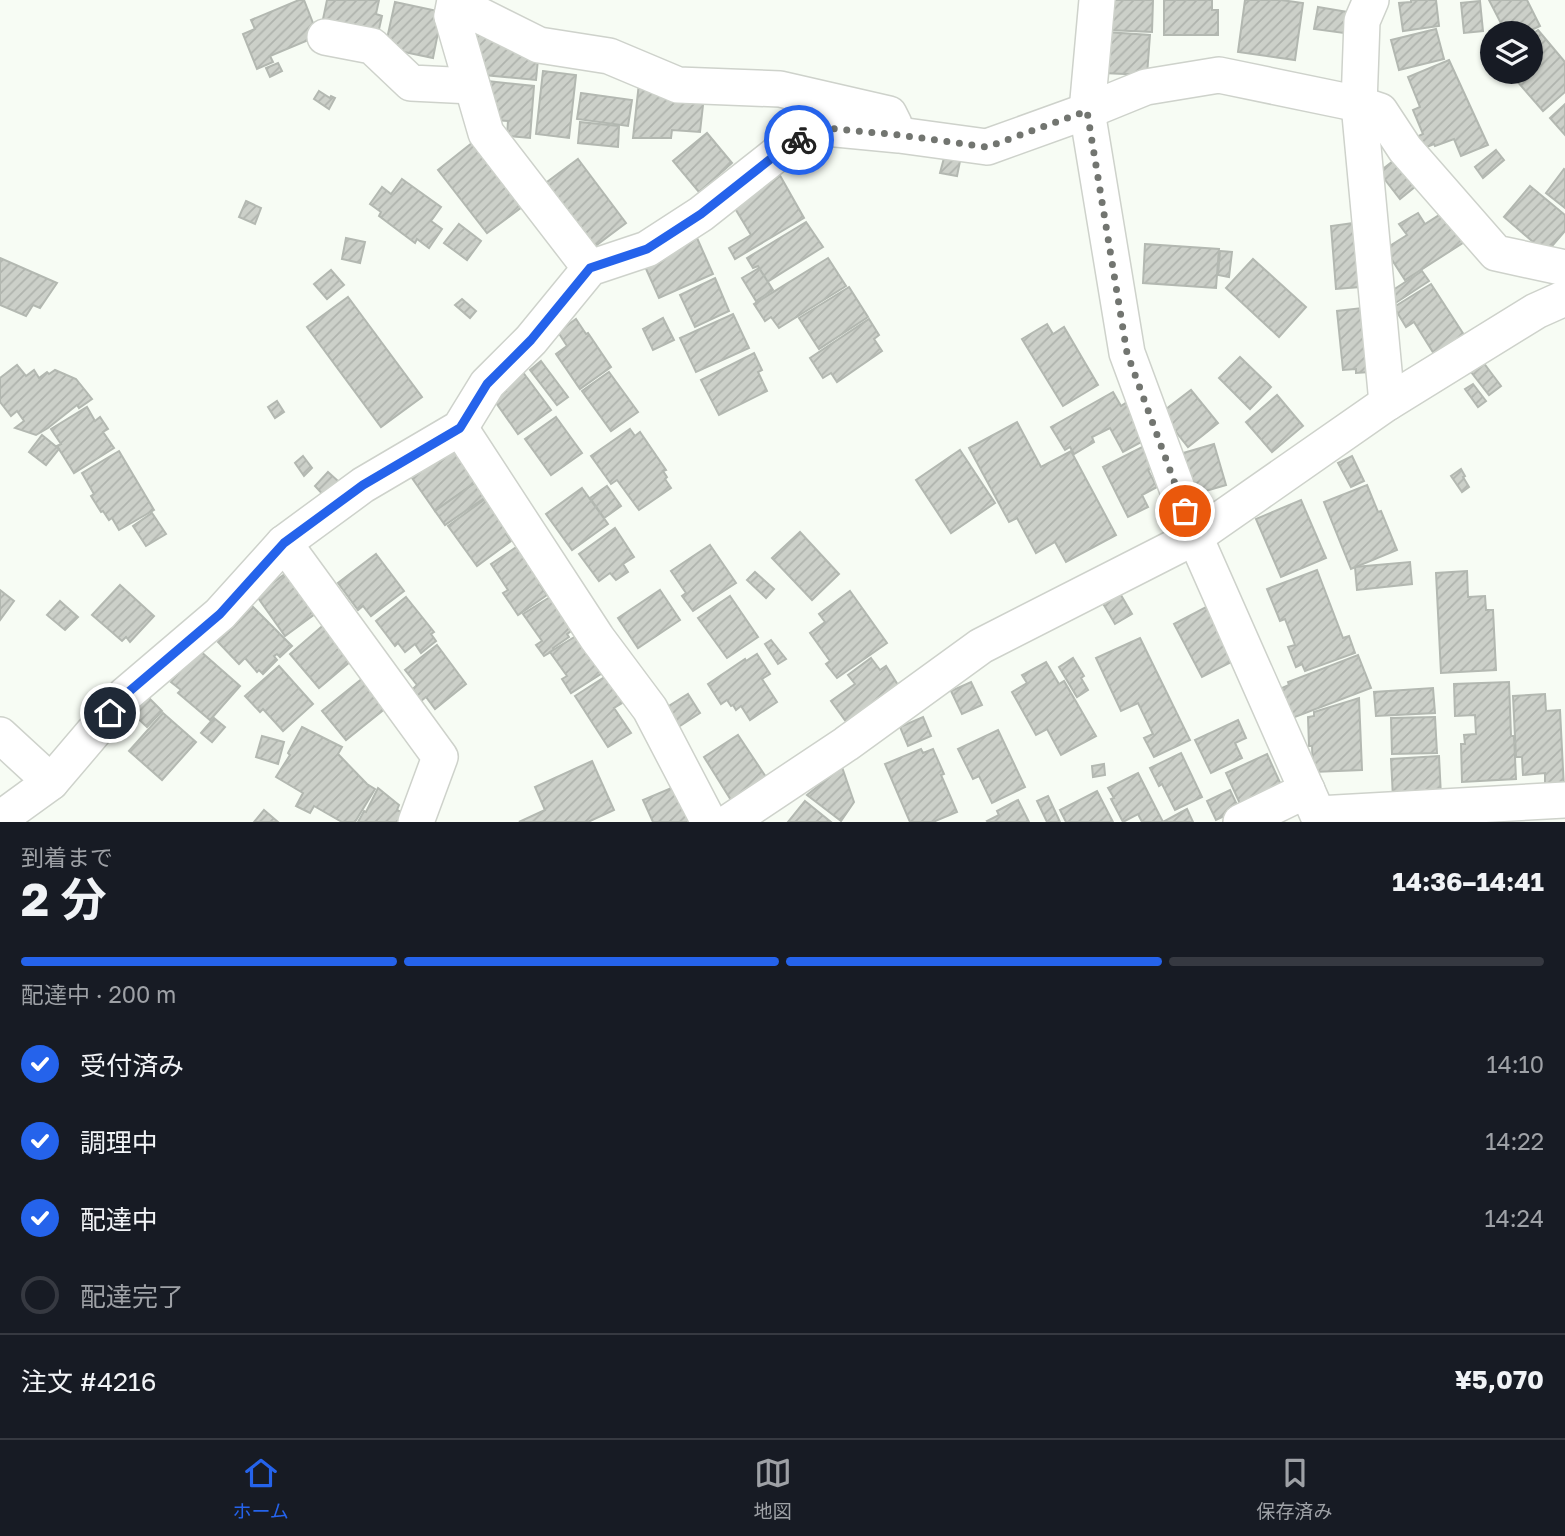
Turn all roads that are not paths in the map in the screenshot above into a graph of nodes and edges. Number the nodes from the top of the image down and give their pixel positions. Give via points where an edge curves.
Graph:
1 (1097, 0) edge
2 (1371, 0) edge
3 (454, 8) edge
4 (325, 37) dead end
5 (472, 86) junction
6 (1359, 104) junction
7 (1087, 111) junction
8 (899, 135) junction
9 (590, 268) junction
10 (1565, 268) edge
11 (1565, 298) edge
12 (1387, 403) junction
13 (460, 428) junction
14 (1195, 537) junction
15 (284, 543) junction
16 (0, 735) edge
17 (51, 782) junction
18 (1565, 800) edge
19 (1315, 809) edge
20 (0, 819) edge
21 (415, 822) edge
22 (709, 822) edge
23 (729, 822) edge
24 (1241, 822) edge

1 - 7 street
2 - 6 street via 1362,21
3 - 5 street
3 - 8 street via 480,15 539,45 609,56 678,85 780,89 890,114
4 - 5 street via 372,46 411,83
5 - 9 street via 486,133
6 - 7 street via 1219,75 1146,87
6 - 10 street via 1380,111 1405,149 1496,253
6 - 12 street
7 - 8 street via 987,147
7 - 14 street via 1127,353
8 - 9 street via 826,128 787,146 701,214 647,249
9 - 13 street via 531,340 487,384
11 - 12 street
12 - 14 street
13 - 15 street via 363,485
13 - 22 street via 597,638 650,709
14 - 19 street
14 - 23 street via 981,646
15 - 17 street via 220,614 125,695
15 - 21 street via 440,757
16 - 17 street
17 - 20 street
18 - 19 street
19 - 24 street

